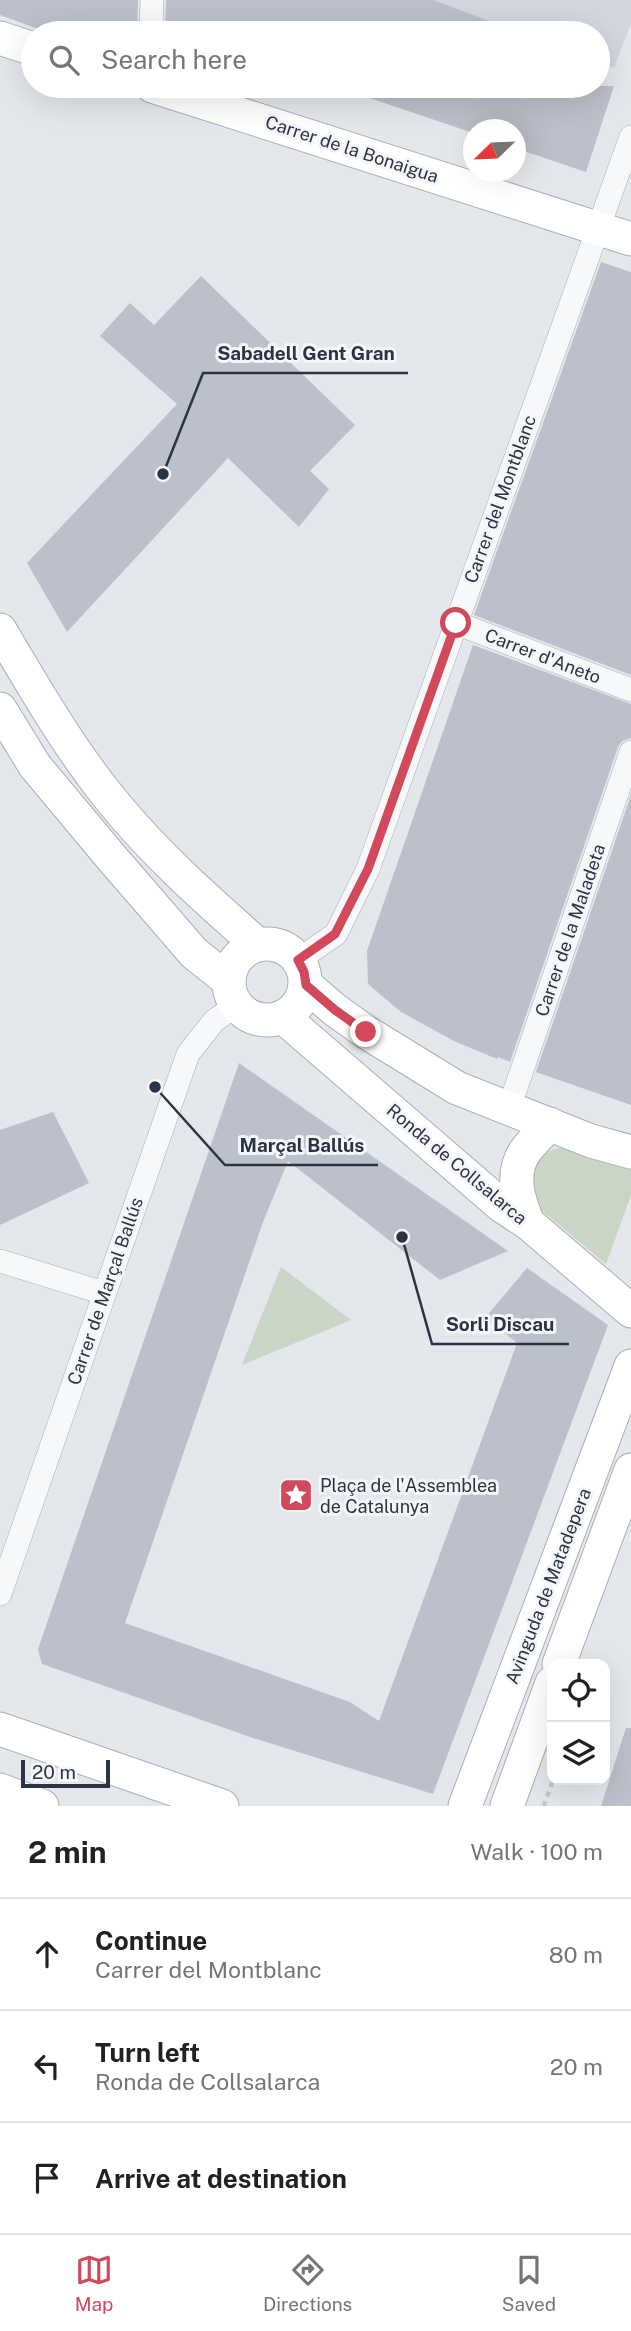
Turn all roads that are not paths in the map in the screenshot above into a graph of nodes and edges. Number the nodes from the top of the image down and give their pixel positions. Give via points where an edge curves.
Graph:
1 (152, 0) edge
2 (151, 21) edge
3 (0, 38) edge
4 (21, 45) edge
5 (190, 98) edge
6 (631, 137) edge
7 (598, 228) junction
8 (631, 239) edge
9 (456, 623) junction
10 (0, 630) edge
11 (631, 690) edge
12 (0, 709) edge
13 (631, 752) edge
14 (258, 945) junction
15 (302, 972) junction
16 (232, 993) junction
17 (283, 1017) junction
18 (509, 1108) junction
19 (550, 1124) junction
20 (631, 1152) edge
21 (528, 1223) junction
22 (0, 1261) edge
23 (104, 1293) junction
24 (631, 1311) edge
25 (631, 1366) edge
26 (631, 1470) edge
27 (0, 1594) edge
28 (561, 1659) edge
29 (547, 1697) edge
30 (0, 1729) edge
31 (0, 1790) edge
32 (42, 1806) edge
33 (222, 1806) edge
34 (466, 1806) edge
35 (507, 1806) edge

1 - 2 street
3 - 4 street
5 - 7 street, Carrer de la Bonaigua
6 - 7 street, Carrer del Montblanc
7 - 8 street, Carrer de la Bonaigua
7 - 9 street, Carrer del Montblanc
9 - 11 street, Carrer d'Aneto
9 - 15 street, Carrer del Montblanc via 368,869 335,934
10 - 14 street via 56,724 112,802 169,863
12 - 16 street via 35,766
13 - 18 street, Carrer de la Maladeta
14 - 15 street via 269,943 290,951
14 - 16 street via 237,958
15 - 17 street via 298,1004
15 - 18 street via 335,1010 420,1066 457,1088
16 - 17 street via 245,1014 257,1019
16 - 23 street, Carrer de Marçal Ballús via 188,1054
17 - 21 street, Ronda de Collsalarca via 502,1206
18 - 19 street
19 - 20 street
19 - 21 street via 523,1154 518,1170 517,1194
21 - 24 street, Ronda de Collsalarca
22 - 23 street
23 - 27 street, Carrer de Marçal Ballús
25 - 34 street, Avinguda de Matadepera
26 - 28 street, Avinguda de Matadepera
29 - 35 street
30 - 33 street
31 - 32 street

